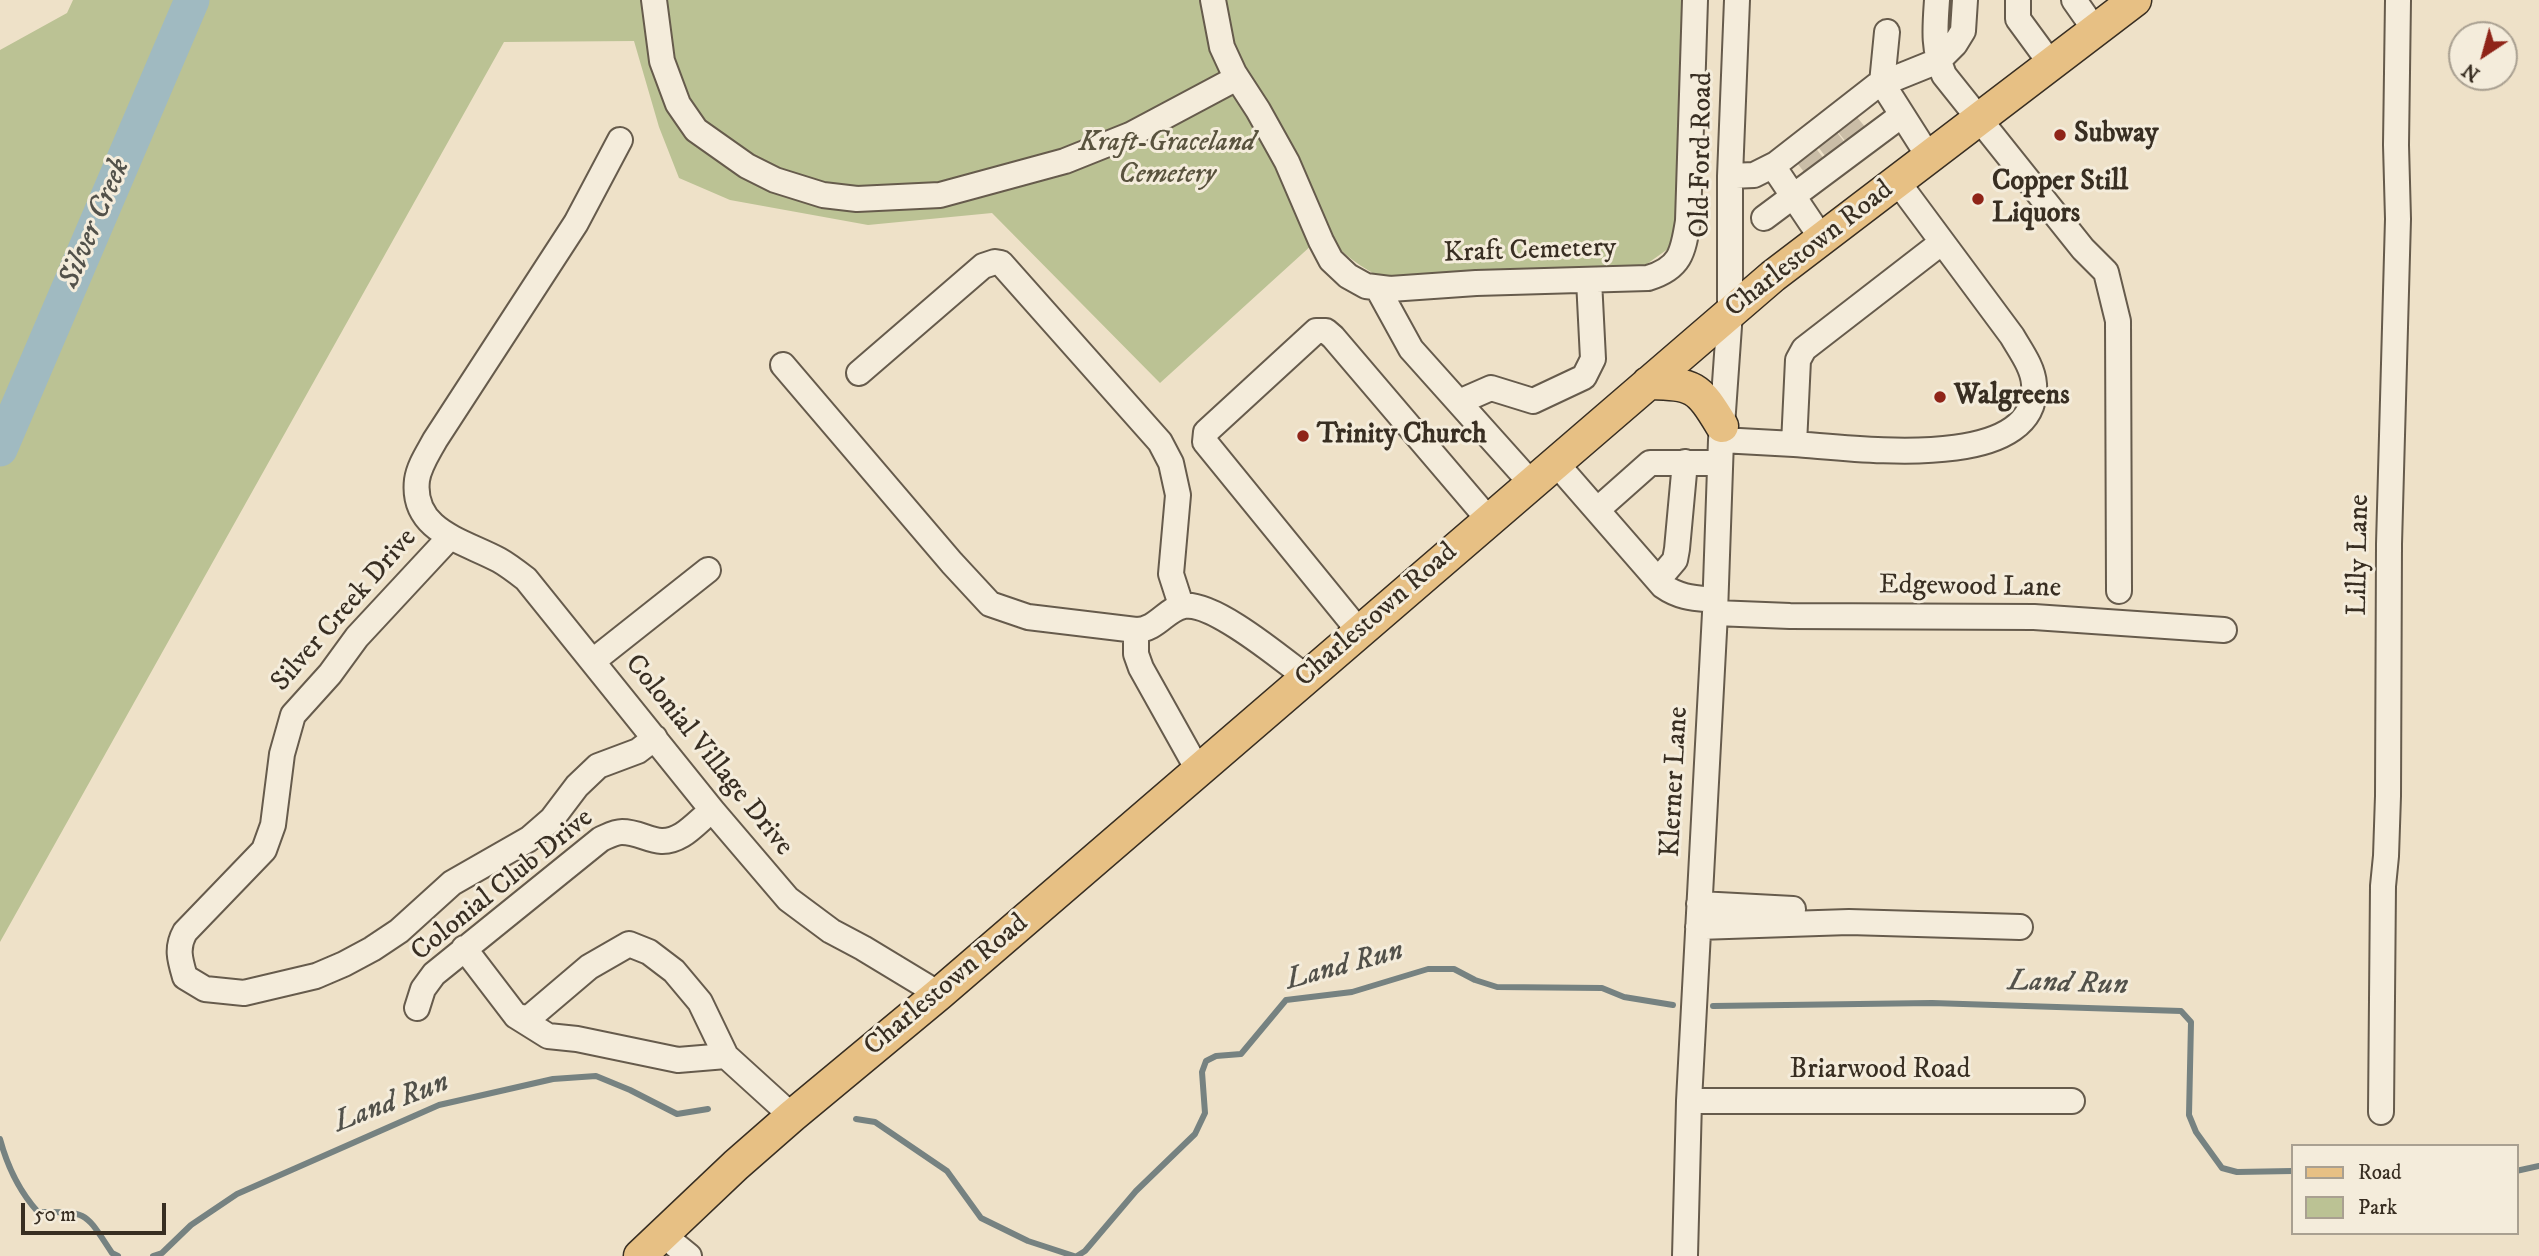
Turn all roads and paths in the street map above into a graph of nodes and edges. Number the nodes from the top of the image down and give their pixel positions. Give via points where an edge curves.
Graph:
1 (654, 0) edge
2 (1213, 0) edge
3 (1695, 0) edge
4 (1737, 0) edge
5 (1937, 0) edge
6 (1965, 0) edge
7 (2018, 0) edge
8 (2028, 0) edge
9 (2074, 0) edge
10 (2134, 0) edge
11 (2398, 0) edge
12 (2095, 30) junction
13 (1887, 32) dead end
14 (2031, 38) junction
15 (1938, 61) junction
16 (2051, 64) junction
17 (1237, 78) junction
18 (1882, 83) junction
19 (1902, 115) junction
20 (1980, 118) junction
21 (1843, 139) junction
22 (620, 140) dead end
23 (1929, 157) junction
24 (1812, 163) junction
25 (1773, 166) junction
26 (1730, 176) junction
27 (1897, 181) junction
28 (1794, 198) junction
29 (1764, 218) dead end
30 (1822, 239) junction
31 (1941, 243) junction
32 (1589, 280) junction
33 (1378, 289) junction
34 (1730, 312) junction
35 (783, 365) dead end
36 (859, 373) dead end
37 (1648, 383) junction
38 (1458, 402) junction
39 (1721, 443) junction
40 (1794, 443) junction
41 (1555, 462) junction
42 (1685, 462) junction
43 (1531, 483) junction
44 (1597, 510) junction
45 (1489, 520) junction
46 (450, 537) junction
47 (708, 570) dead end
48 (1658, 580) junction
49 (2119, 591) dead end
50 (1181, 606) junction
51 (1715, 606) junction
52 (1136, 630) junction
53 (2224, 630) dead end
54 (1359, 631) junction
55 (593, 661) junction
56 (1307, 677) junction
57 (655, 738) junction
58 (1198, 770) junction
59 (712, 810) junction
60 (1837, 912) dead end
61 (1698, 916) junction
62 (2020, 927) dead end
63 (464, 948) junction
64 (939, 994) junction
65 (417, 1008) dead end
66 (516, 1016) junction
67 (726, 1056) junction
68 (1689, 1101) junction
69 (2072, 1101) dead end
70 (2381, 1112) dead end
71 (792, 1116) junction
72 (662, 1234) junction
73 (640, 1256) edge
74 (689, 1256) edge
75 (1685, 1256) edge

1 - 17 street via 662,61 678,104 696,130 747,166 823,195 856,199 940,195 1065,161 1130,135
2 - 17 street, Kraft Cemetery via 1222,47
3 - 32 street, Kraft Cemetery via 1688,221 1681,256 1662,274 1648,278
4 - 26 street, Old Ford Road
5 - 15 street
6 - 15 street via 1963,31
7 - 14 street via 2018,19
8 - 14 street
9 - 12 street
10 - 12 main road, Charlestown Road
11 - 70 street, Lilly Lane
12 - 16 main road, Charlestown Road
13 - 18 street
14 - 16 street
15 - 18 street
15 - 20 street
16 - 20 main road, Charlestown Road
17 - 33 street, Kraft Cemetery via 1287,162 1331,260 1348,276
18 - 19 street
18 - 21 street
19 - 21 street
19 - 23 street
20 - 23 main road, Charlestown Road
20 - 49 street via 2106,272 2118,321
21 - 24 street
21 - 24 street
22 - 46 street, Silver Creek Drive via 576,223 422,465 417,501 431,524
23 - 27 main road, Charlestown Road
24 - 25 street
24 - 28 street
25 - 26 street via 1754,175
25 - 28 street
26 - 34 street, Old Ford Road
27 - 30 main road, Charlestown Road
27 - 31 street
28 - 29 street
28 - 30 street
30 - 34 main road, Charlestown Road
31 - 40 street via 1801,353
31 - 40 street via 2026,361 2034,394 2019,425 1989,441 1943,450
32 - 33 street, Kraft Cemetery
32 - 38 street via 1593,359 1584,377 1533,401 1491,388
33 - 38 street via 1411,349
34 - 37 main road, Charlestown Road
34 - 39 street, Klerner Lane
35 - 52 street via 990,604 1028,617
36 - 50 street via 983,267 1001,263 1166,452 1178,495 1171,574
37 - 39 main road via 1696,389 1709,404
37 - 41 main road, Charlestown Road
38 - 43 street
39 - 40 street
39 - 42 street
39 - 51 street, Klerner Lane
41 - 43 main road, Charlestown Road
41 - 44 street, Edgewood Lane
42 - 44 street via 1645,466
42 - 48 street via 1675,560
43 - 45 main road, Charlestown Road
44 - 48 street, Edgewood Lane
45 - 54 main road, Charlestown Road
45 - 54 street via 1333,337 1321,330 1307,339 1206,432 1205,442
46 - 55 street, Colonial Village Drive via 526,579
46 - 57 street, Silver Creek Drive via 357,637 293,715 282,754 274,825 264,850 185,932 179,942 185,977 205,989 244,993 316,976 344,964 399,931 452,883 528,839 598,766 638,751
47 - 55 street
48 - 51 street, Edgewood Lane via 1674,594
50 - 52 street via 1149,628
50 - 56 street via 1195,606 1222,618
51 - 53 street, Edgewood Lane via 1804,616 2034,617
51 - 61 street, Klerner Lane
52 - 58 street via 1141,668
54 - 56 main road, Charlestown Road
55 - 57 street, Colonial Village Drive
56 - 58 main road, Charlestown Road
57 - 59 street, Colonial Village Drive
58 - 64 main road, Charlestown Road
59 - 63 street, Colonial Club Drive via 681,836 664,842 618,831 601,838
59 - 64 street, Colonial Village Drive via 802,911
60 - 61 street
61 - 62 street
61 - 68 street, Klerner Lane
63 - 65 street, Colonial Club Drive via 434,974
63 - 66 street
64 - 71 main road, Charlestown Road
66 - 67 street via 548,1036 678,1060
66 - 67 street via 528,1018 589,967 629,944 674,971 700,1002
67 - 71 street
68 - 69 street, Briarwood Road
68 - 75 street, Klerner Lane
71 - 72 main road, Charlestown Road
72 - 73 main road, Charlestown Road
72 - 74 street

